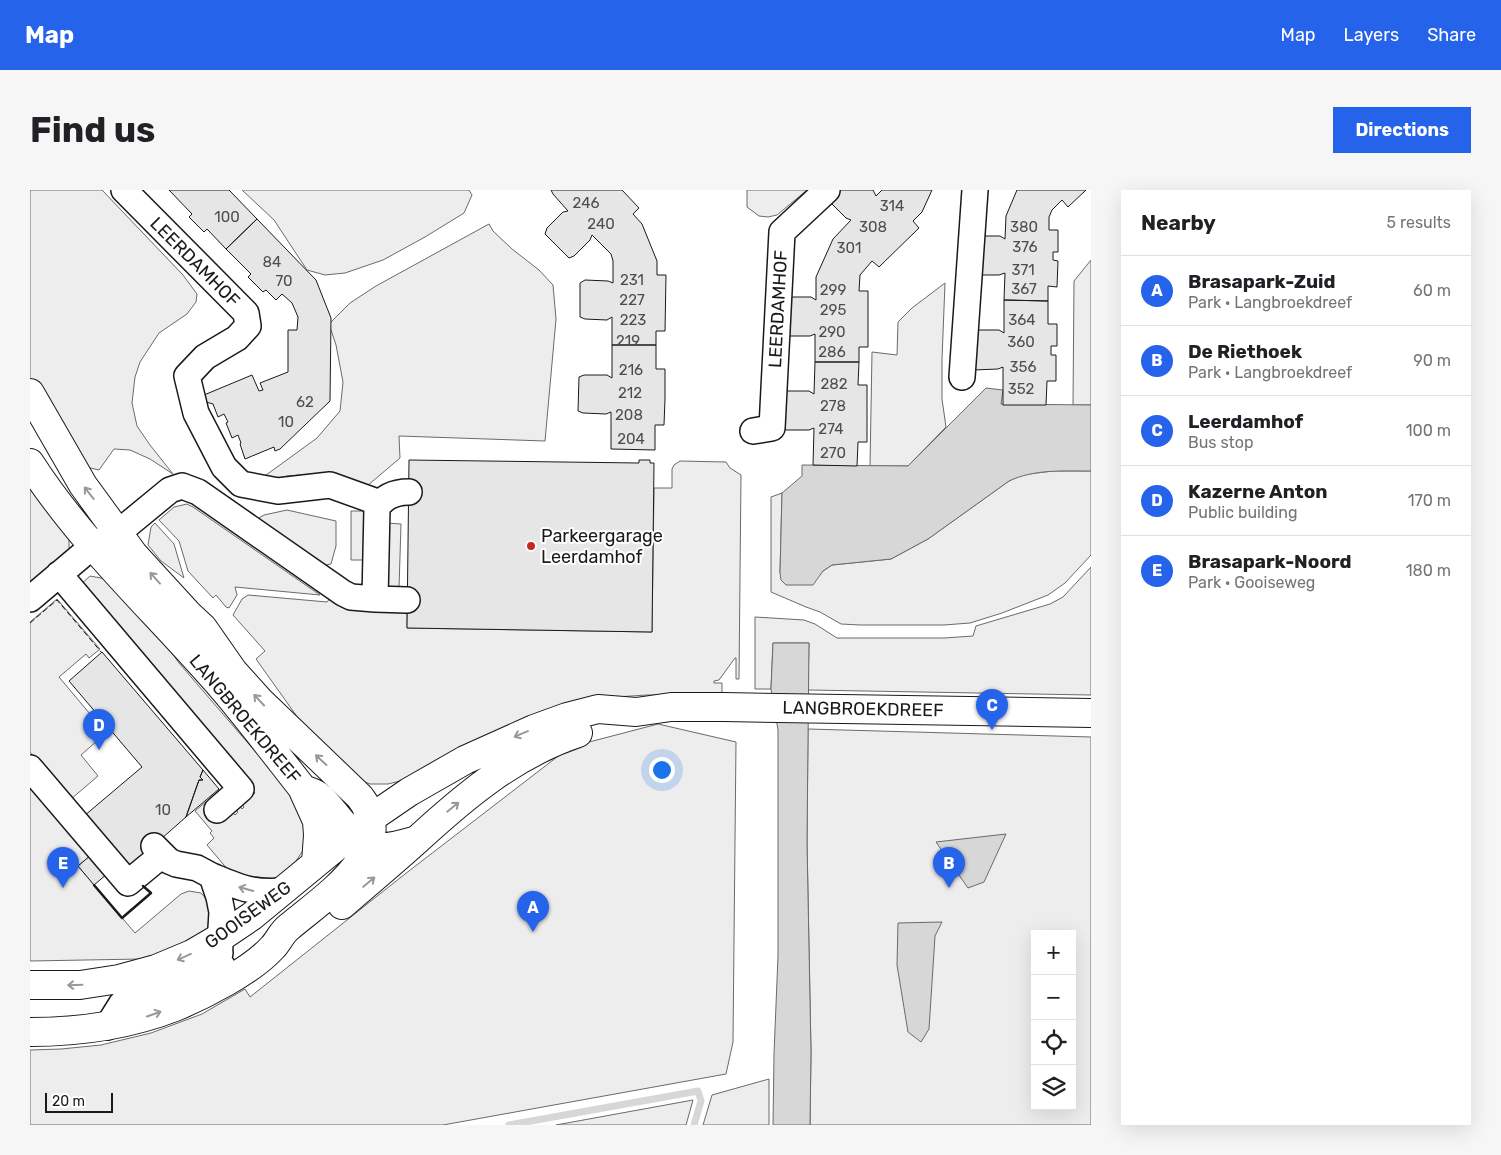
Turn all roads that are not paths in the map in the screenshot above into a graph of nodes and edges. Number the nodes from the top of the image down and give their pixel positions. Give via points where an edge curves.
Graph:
1 (124, 190) edge
2 (826, 190) edge
3 (975, 190) edge
4 (962, 377) dead end
5 (30, 394) edge
6 (753, 431) dead end
7 (30, 463) edge
8 (409, 492) dead end
9 (380, 503) junction
10 (105, 539) junction
11 (59, 574) junction
12 (375, 599) junction
13 (30, 600) edge
14 (407, 600) dead end
15 (636, 712) junction
16 (1091, 713) edge
17 (30, 768) edge
18 (349, 786) junction
19 (303, 789) junction
20 (409, 792) junction
21 (217, 810) dead end
22 (364, 832) junction
23 (417, 840) junction
24 (316, 863) junction
25 (212, 876) junction
26 (282, 891) junction
27 (221, 945) junction
28 (273, 948) junction
29 (235, 976) junction
30 (30, 985) edge
31 (106, 1027) junction
32 (30, 1032) edge

1 - 9 street, LEERDAMHOF via 246,313 248,326 237,338 205,357 187,376 196,413 224,467 241,484 278,491 330,485
2 - 6 street, LEERDAMHOF via 782,232 772,428
3 - 4 street
10 -> 5 main road, LANGBROEKDREEF via 99,506 83,486
7 - 10 main road, LANGBROEKDREEF via 45,486
8 - 9 street via 393,494
9 - 12 street via 376,513
10 - 11 street
10 - 12 street via 140,516 170,490 182,486 191,488 343,593
18 -> 10 main road, LANGBROEKDREEF via 260,701 233,671 203,628 138,559
10 - 19 main road, LANGBROEKDREEF
11 - 13 street
11 - 21 street via 241,789
12 - 14 street
15 - 16 main road, LANGBROEKDREEF via 670,707 723,707
15 -> 20 main road, LANGBROEKDREEF via 598,709 567,717 465,760
23 -> 15 main road, LANGBROEKDREEF via 481,784 521,758 555,741
17 - 25 street via 128,883 158,850 176,864 196,868
18 - 20 main road, LANGBROEKDREEF via 383,794
18 - 22 main road via 367,805
19 - 22 main road, LANGBROEKDREEF via 316,794
19 - 24 main road via 316,820
20 - 22 main road, GOOISEWEG
22 - 23 main road via 380,847
22 - 24 main road, GOOISEWEG
22 - 28 main road via 366,853 355,869 284,931
28 -> 23 main road, LANGBROEKDREEF via 296,943
24 - 26 main road, GOOISEWEG
26 -> 25 street via 247,890
25 - 27 street via 222,912
26 - 27 main road, GOOISEWEG
27 - 29 street via 221,967
27 -> 30 main road, GOOISEWEG via 119,979 80,985
27 - 31 street via 210,966 180,982 122,1003
28 - 29 main road
31 -> 29 main road via 175,1007
31 - 32 main road

